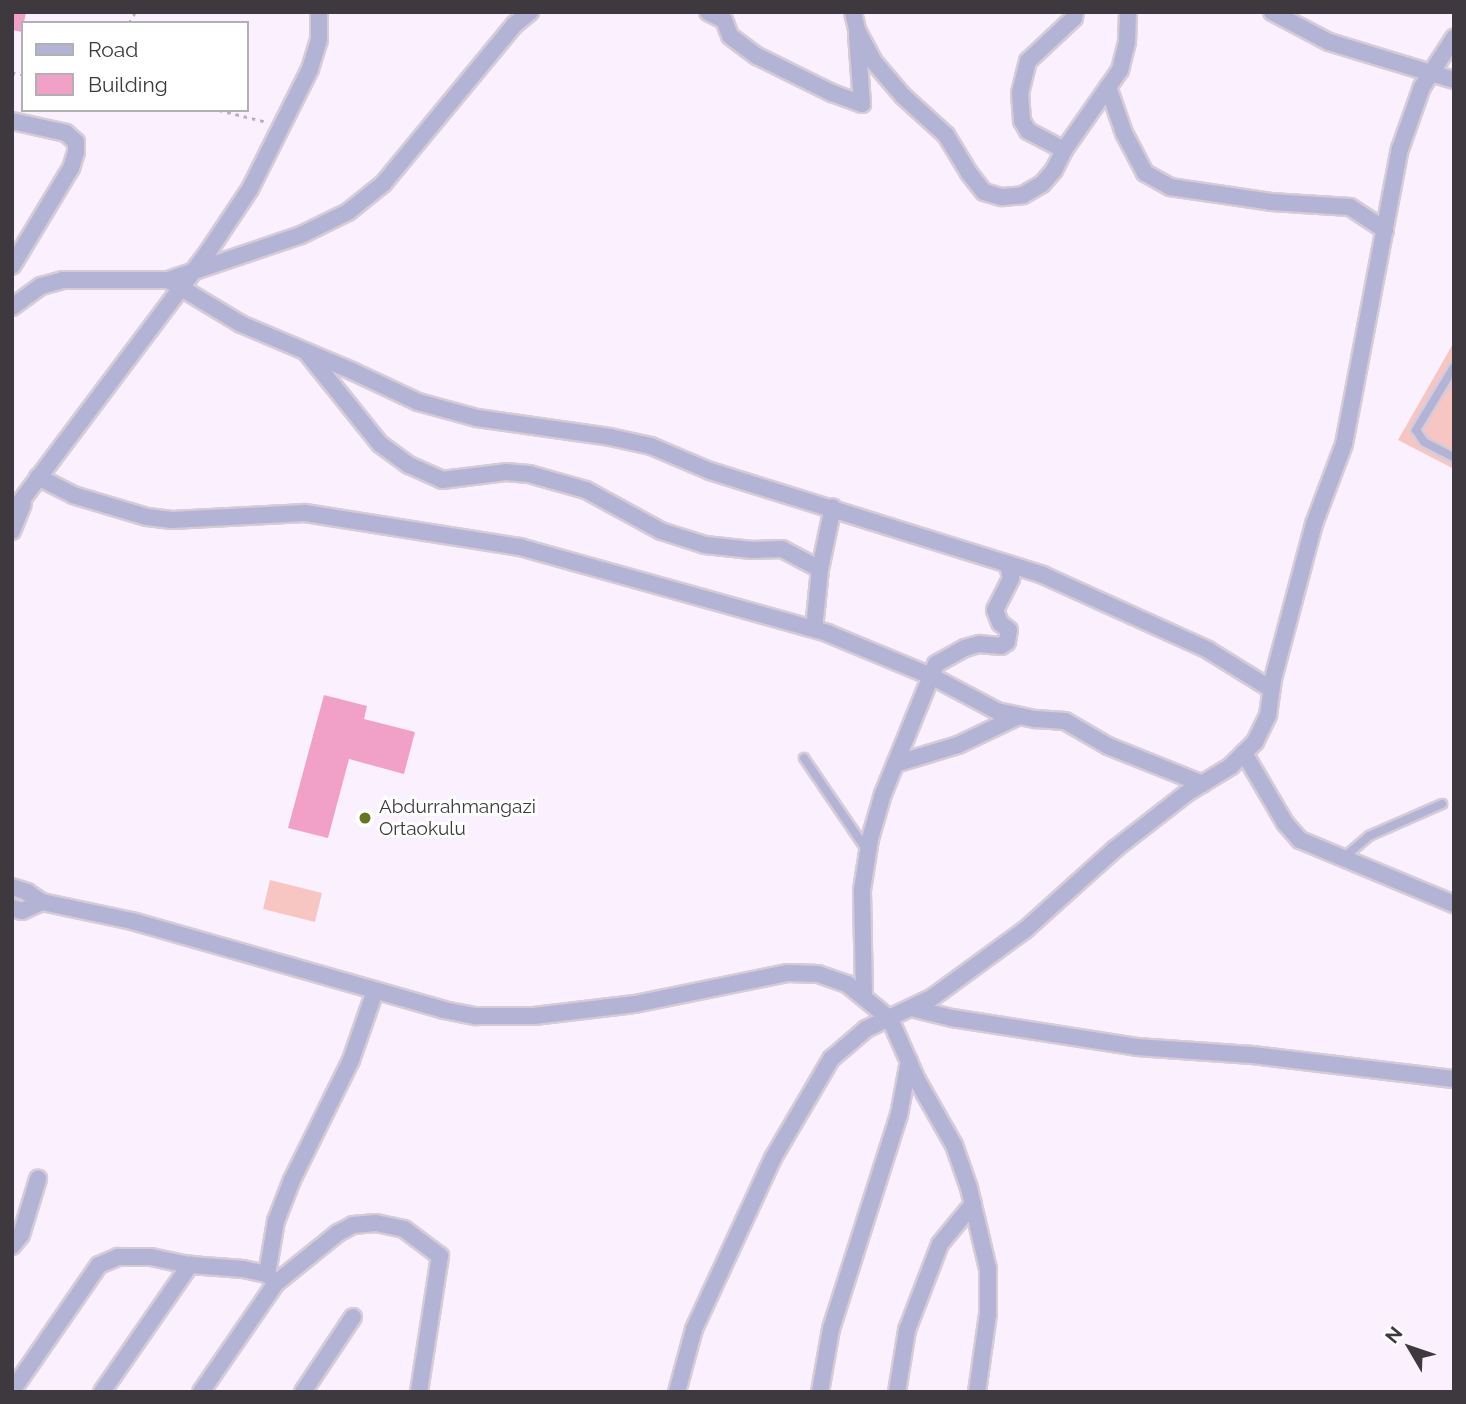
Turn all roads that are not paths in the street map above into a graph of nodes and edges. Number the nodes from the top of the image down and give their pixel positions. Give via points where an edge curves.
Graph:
1 (319, 12) edge
2 (530, 12) edge
3 (708, 12) edge
4 (853, 12) edge
5 (1075, 12) edge
6 (1128, 12) edge
7 (1272, 12) edge
8 (857, 30) junction
9 (1454, 38) edge
10 (1431, 74) junction
11 (1454, 80) edge
12 (1108, 87) junction
13 (12, 121) edge
14 (1063, 150) junction
15 (1385, 230) junction
16 (12, 266) edge
17 (193, 272) junction
18 (174, 284) junction
19 (12, 307) edge
20 (306, 351) junction
21 (1454, 367) edge
22 (1454, 457) edge
23 (34, 483) junction
24 (833, 507) junction
25 (12, 513) edge
26 (12, 531) edge
27 (1008, 565) junction
28 (820, 569) junction
29 (814, 629) junction
30 (931, 676) junction
31 (1271, 689) junction
32 (1019, 716) junction
33 (1244, 753) junction
34 (804, 758) dead end
35 (895, 764) junction
36 (1203, 783) junction
37 (1442, 804) dead end
38 (867, 852) junction
39 (1343, 858) junction
40 (12, 887) edge
41 (42, 902) junction
42 (1454, 904) edge
43 (12, 908) edge
44 (375, 991) junction
45 (864, 996) junction
46 (911, 1008) junction
47 (890, 1019) junction
48 (909, 1061) junction
49 (1450, 1075) edge
50 (38, 1179) dead end
51 (973, 1204) junction
52 (12, 1247) edge
53 (190, 1265) junction
54 (271, 1279) junction
55 (353, 1317) dead end
56 (12, 1391) edge
57 (102, 1392) edge
58 (201, 1392) edge
59 (303, 1392) edge
60 (419, 1392) edge
61 (677, 1392) edge
62 (820, 1392) edge
63 (897, 1392) edge
64 (976, 1392) edge

1 - 17 street via 320,39 310,69 250,189
2 - 17 street via 514,25 383,184 348,212 301,235
3 - 8 street via 724,20 730,36 757,56 862,104
4 - 8 street
5 - 14 street via 1028,61 1020,93 1022,121 1028,131
6 - 12 street via 1120,70
7 - 10 street via 1329,41
8 - 14 street via 874,62 946,135 984,192 1002,197 1023,195 1042,184
9 - 10 street
10 - 11 street
10 - 15 street via 1400,149
12 - 14 street
12 - 15 street via 1144,173 1170,187 1221,197 1350,207
13 - 16 street via 66,133 76,142 71,168
15 - 31 street via 1344,444 1314,524
17 - 18 street
18 - 19 street via 64,280 41,286
18 - 20 street via 241,324
18 - 23 street
20 - 24 street via 418,402 477,418 651,446 710,471
20 - 28 street via 380,444 409,465 442,480 506,472 529,474 586,490 661,531 705,545 782,549
21 - 22 lane via 1416,430 1424,442
23 - 25 street
23 - 26 street
23 - 29 street via 147,517 172,520 305,513 520,547
24 - 27 street
24 - 28 street
27 - 30 street via 1011,579 995,610 1000,623 1009,629 1007,642 951,653 936,664
27 - 31 street via 1043,575 1208,650
28 - 29 street
29 - 30 street
30 - 32 street via 997,711
30 - 35 street
31 - 33 street via 1268,715
32 - 35 street via 958,745
32 - 36 street via 1065,721 1108,746
33 - 36 street
33 - 39 street via 1294,834 1307,845
34 - 38 lane
35 - 38 street
36 - 46 street via 1115,849 1025,930
37 - 39 lane via 1369,836
38 - 45 street via 860,918
39 - 42 street
40 - 41 street
41 - 43 street via 22,911
41 - 44 street via 132,921
44 - 45 street via 494,1018 635,1004 788,973 833,978
44 - 54 street via 351,1060 276,1221
45 - 47 street
46 - 47 street
46 - 49 street via 1137,1047
47 - 48 street
47 - 61 street via 866,1029 831,1059 780,1147 694,1329
48 - 51 street via 954,1145
48 - 62 street via 899,1115 831,1329
50 - 52 street via 21,1235
51 - 63 street via 940,1244 906,1329
51 - 64 street via 988,1269 988,1314
53 - 54 street
53 - 56 street via 151,1257 118,1257 99,1265
53 - 57 street
54 - 58 street
54 - 60 street via 353,1225 404,1228 440,1256
55 - 59 street

